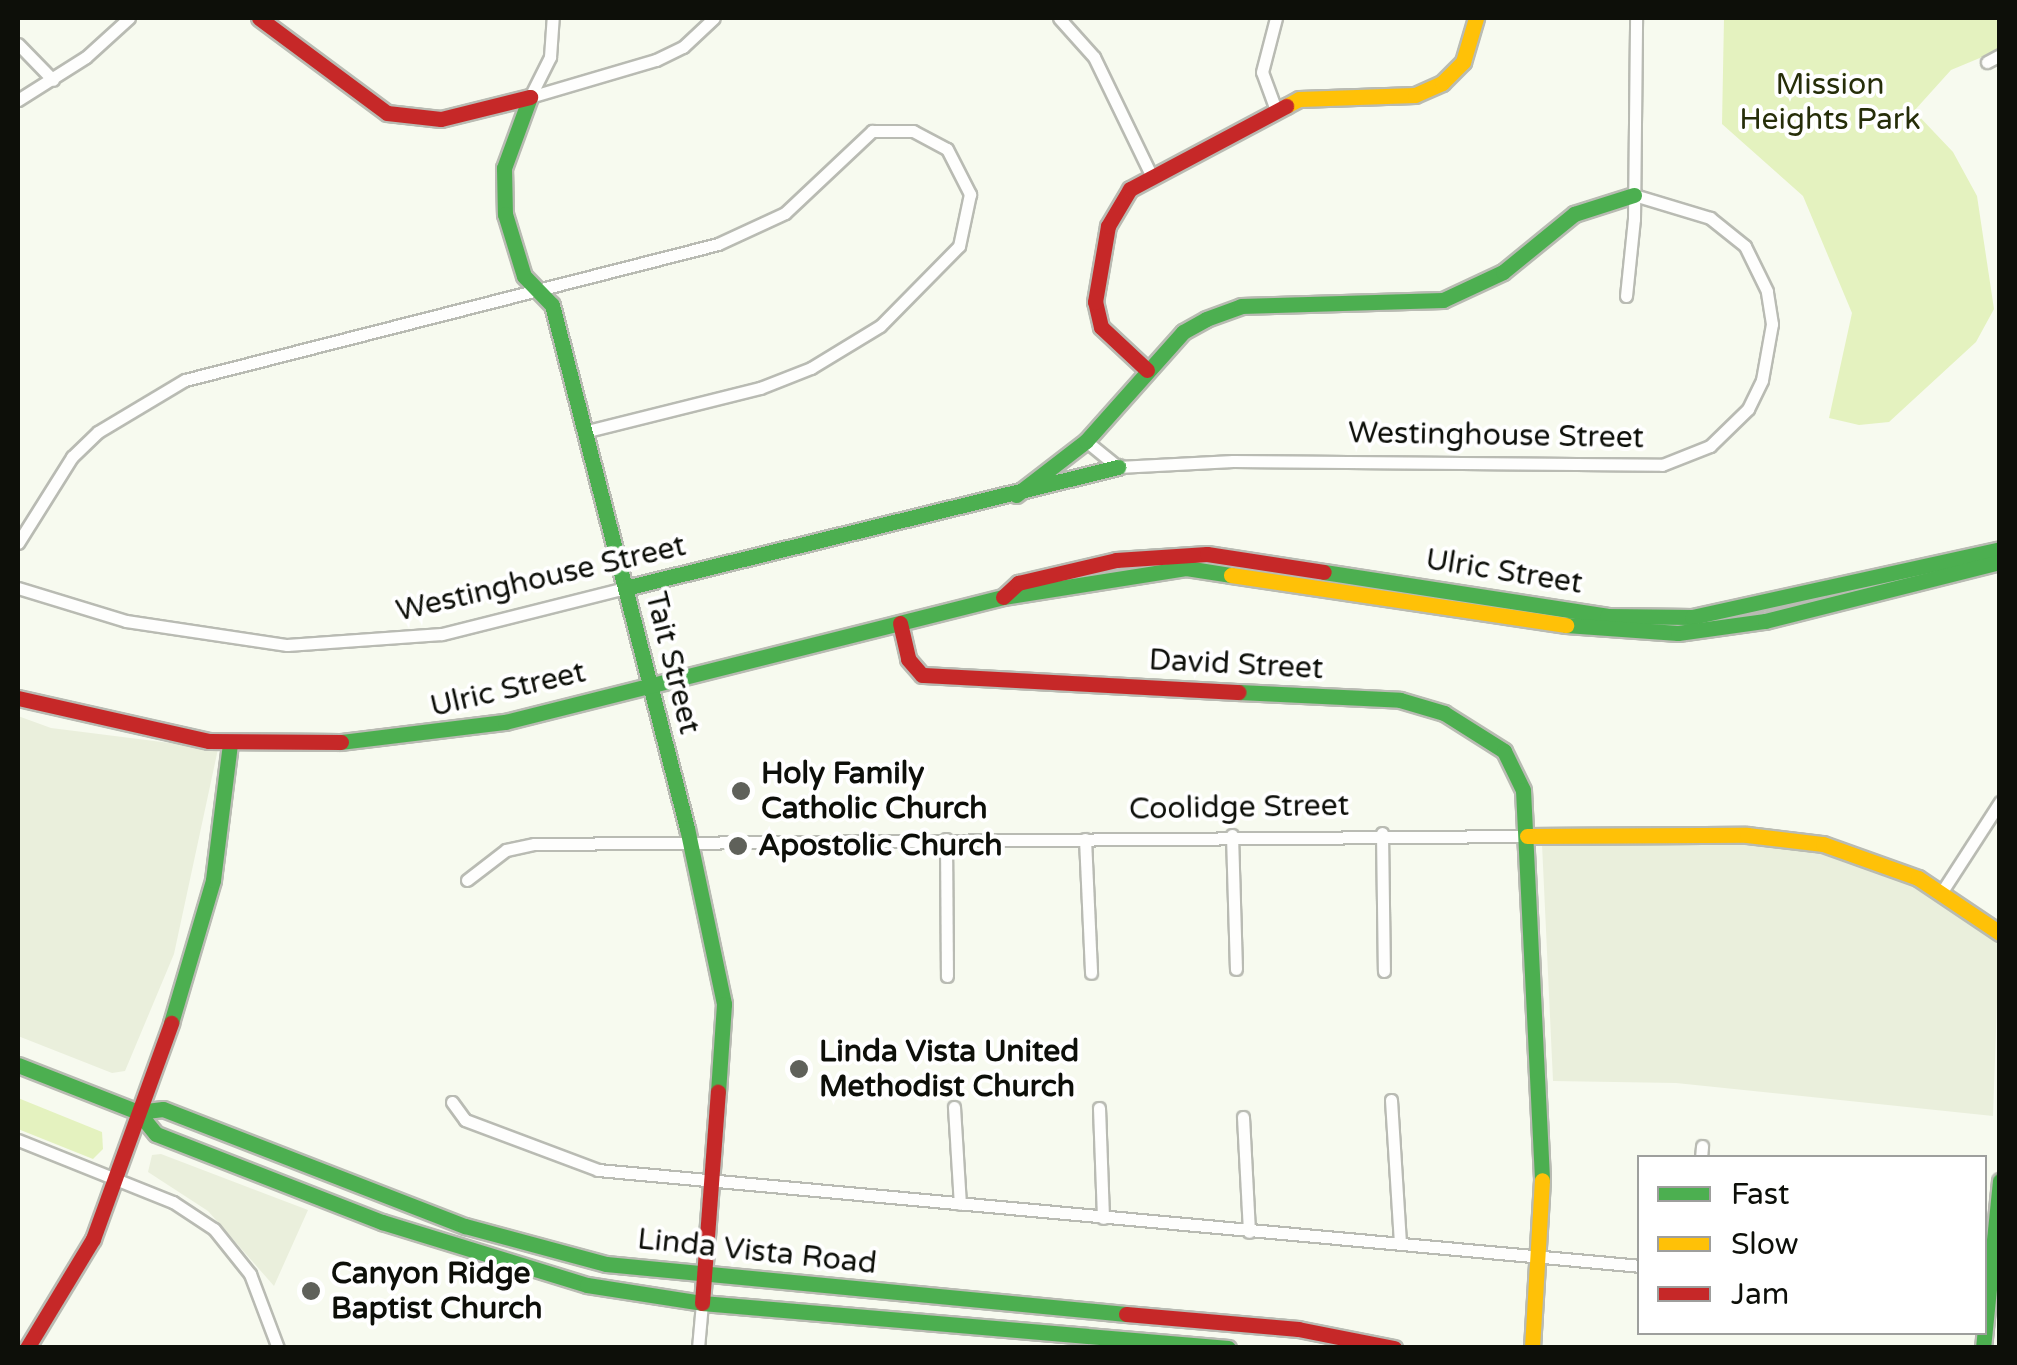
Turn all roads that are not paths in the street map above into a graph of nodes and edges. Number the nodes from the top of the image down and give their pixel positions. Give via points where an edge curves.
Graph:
1 (129, 18) edge
2 (259, 18) edge
3 (553, 18) edge
4 (714, 18) edge
5 (1060, 18) edge
6 (1276, 18) edge
7 (1476, 18) edge
8 (1636, 18) edge
9 (18, 44) edge
10 (2000, 54) edge
11 (1987, 62) dead end
12 (53, 80) junction
13 (530, 96) junction
14 (18, 100) edge
15 (1276, 110) junction
16 (1151, 176) junction
17 (1634, 196) junction
18 (539, 291) junction
19 (1626, 296) dead end
20 (1147, 370) junction
21 (584, 432) junction
22 (1086, 441) junction
23 (1118, 466) junction
24 (1016, 495) junction
25 (18, 543) edge
26 (2000, 549) edge
27 (2000, 562) edge
28 (18, 588) edge
29 (625, 588) junction
30 (1004, 597) junction
31 (900, 622) junction
32 (649, 686) junction
33 (18, 698) edge
34 (230, 744) junction
35 (2000, 802) edge
36 (1382, 833) junction
37 (1232, 834) junction
38 (1527, 836) junction
39 (1085, 838) junction
40 (946, 839) junction
41 (691, 845) junction
42 (467, 880) dead end
43 (1943, 890) junction
44 (2000, 932) edge
45 (1236, 969) dead end
46 (1384, 971) dead end
47 (1092, 973) dead end
48 (947, 976) dead end
49 (18, 1065) edge
50 (1390, 1100) dead end
51 (452, 1102) dead end
52 (954, 1108) dead end
53 (1099, 1108) dead end
54 (138, 1112) junction
55 (1243, 1117) dead end
56 (18, 1140) edge
57 (116, 1178) junction
58 (2000, 1181) edge
59 (712, 1185) junction
60 (960, 1204) junction
61 (1103, 1218) junction
62 (1250, 1232) junction
63 (1400, 1244) junction
64 (1542, 1257) junction
65 (1637, 1266) edge
66 (704, 1278) junction
67 (1991, 1296) edge
68 (702, 1303) junction
69 (1987, 1322) edge
70 (27, 1348) edge
71 (278, 1348) edge
72 (698, 1348) edge
73 (1228, 1348) edge
74 (1394, 1348) edge
75 (1532, 1348) edge

1 - 12 street
2 - 13 street via 387,113 441,119
3 - 13 street, Tait Street via 550,57
4 - 13 street via 683,47 656,60
5 - 16 street via 1094,57
6 - 15 street via 1262,72
7 - 15 street via 1463,62 1442,84 1415,95 1311,96
8 - 17 street
9 - 12 street
10 - 11 street
12 - 14 street
13 - 18 street, Tait Street via 503,192 524,276
15 - 16 street
16 - 20 street via 1130,189 1108,226 1096,302 1102,326
17 - 19 street
17 - 20 street via 1574,214 1472,291 1420,305 1241,306 1184,332
17 - 23 street, Westinghouse Street via 1710,218 1745,246 1758,268 1772,324 1762,380 1748,409 1710,446 1662,465
18 - 21 street, Tait Street via 552,305
18 - 21 street via 754,230 812,190 872,131 913,131 947,150 970,194 959,246 880,326 811,368 760,388
18 - 25 street via 203,375 150,396 72,457
20 - 22 street
21 - 29 street, Tait Street
22 - 23 street
22 - 24 street
23 - 24 street, Westinghouse Street
24 - 29 street, Westinghouse Street
26 - 30 street, Ulric Street via 1692,618 1607,616 1207,554 1116,560 1018,583
27 - 30 street, Ulric Street via 1765,620 1678,633 1559,624 1215,568
28 - 29 street, Westinghouse Street via 132,622 287,645 442,634
29 - 32 street, Tait Street
30 - 31 street, Ulric Street
31 - 32 street, Ulric Street
31 - 38 street, David Street via 908,659 922,675 948,680 1400,700 1444,713 1504,751 1523,790
32 - 34 street, Ulric Street via 417,738
32 - 41 street, Tait Street
33 - 34 street, Ulric Street via 123,726
34 - 54 street via 205,917
35 - 43 street
36 - 37 street, Coolidge Street
36 - 38 street, Coolidge Street
36 - 46 street
37 - 39 street, Coolidge Street
37 - 45 street
38 - 43 street, Coolidge Street via 1774,836 1875,858
38 - 64 street, David Street
39 - 40 street, Coolidge Street
39 - 47 street
40 - 41 street, Coolidge Street
40 - 48 street
41 - 42 street, Coolidge Street via 534,844 506,850
41 - 59 street, Tait Street via 724,1004
43 - 44 street, Coolidge Street
49 - 54 street, Linda Vista Road
50 - 63 street
51 - 59 street via 465,1120 598,1170
52 - 60 street
53 - 61 street
54 - 57 street
54 - 66 street, Linda Vista Road via 163,1108 493,1234 606,1264
54 - 68 street, Linda Vista Road via 156,1134 454,1248 574,1282
55 - 62 street
56 - 57 street
57 - 70 street via 76,1274
57 - 71 street via 174,1202 214,1229 250,1274
58 - 67 street
59 - 60 street
59 - 66 street, Tait Street
60 - 61 street
61 - 62 street
62 - 63 street
63 - 64 street
64 - 65 street
64 - 75 street, David Street
66 - 68 street, Tait Street
66 - 74 street, Linda Vista Road via 1298,1329
67 - 69 street
68 - 72 street, Tait Street
68 - 73 street, Linda Vista Road

